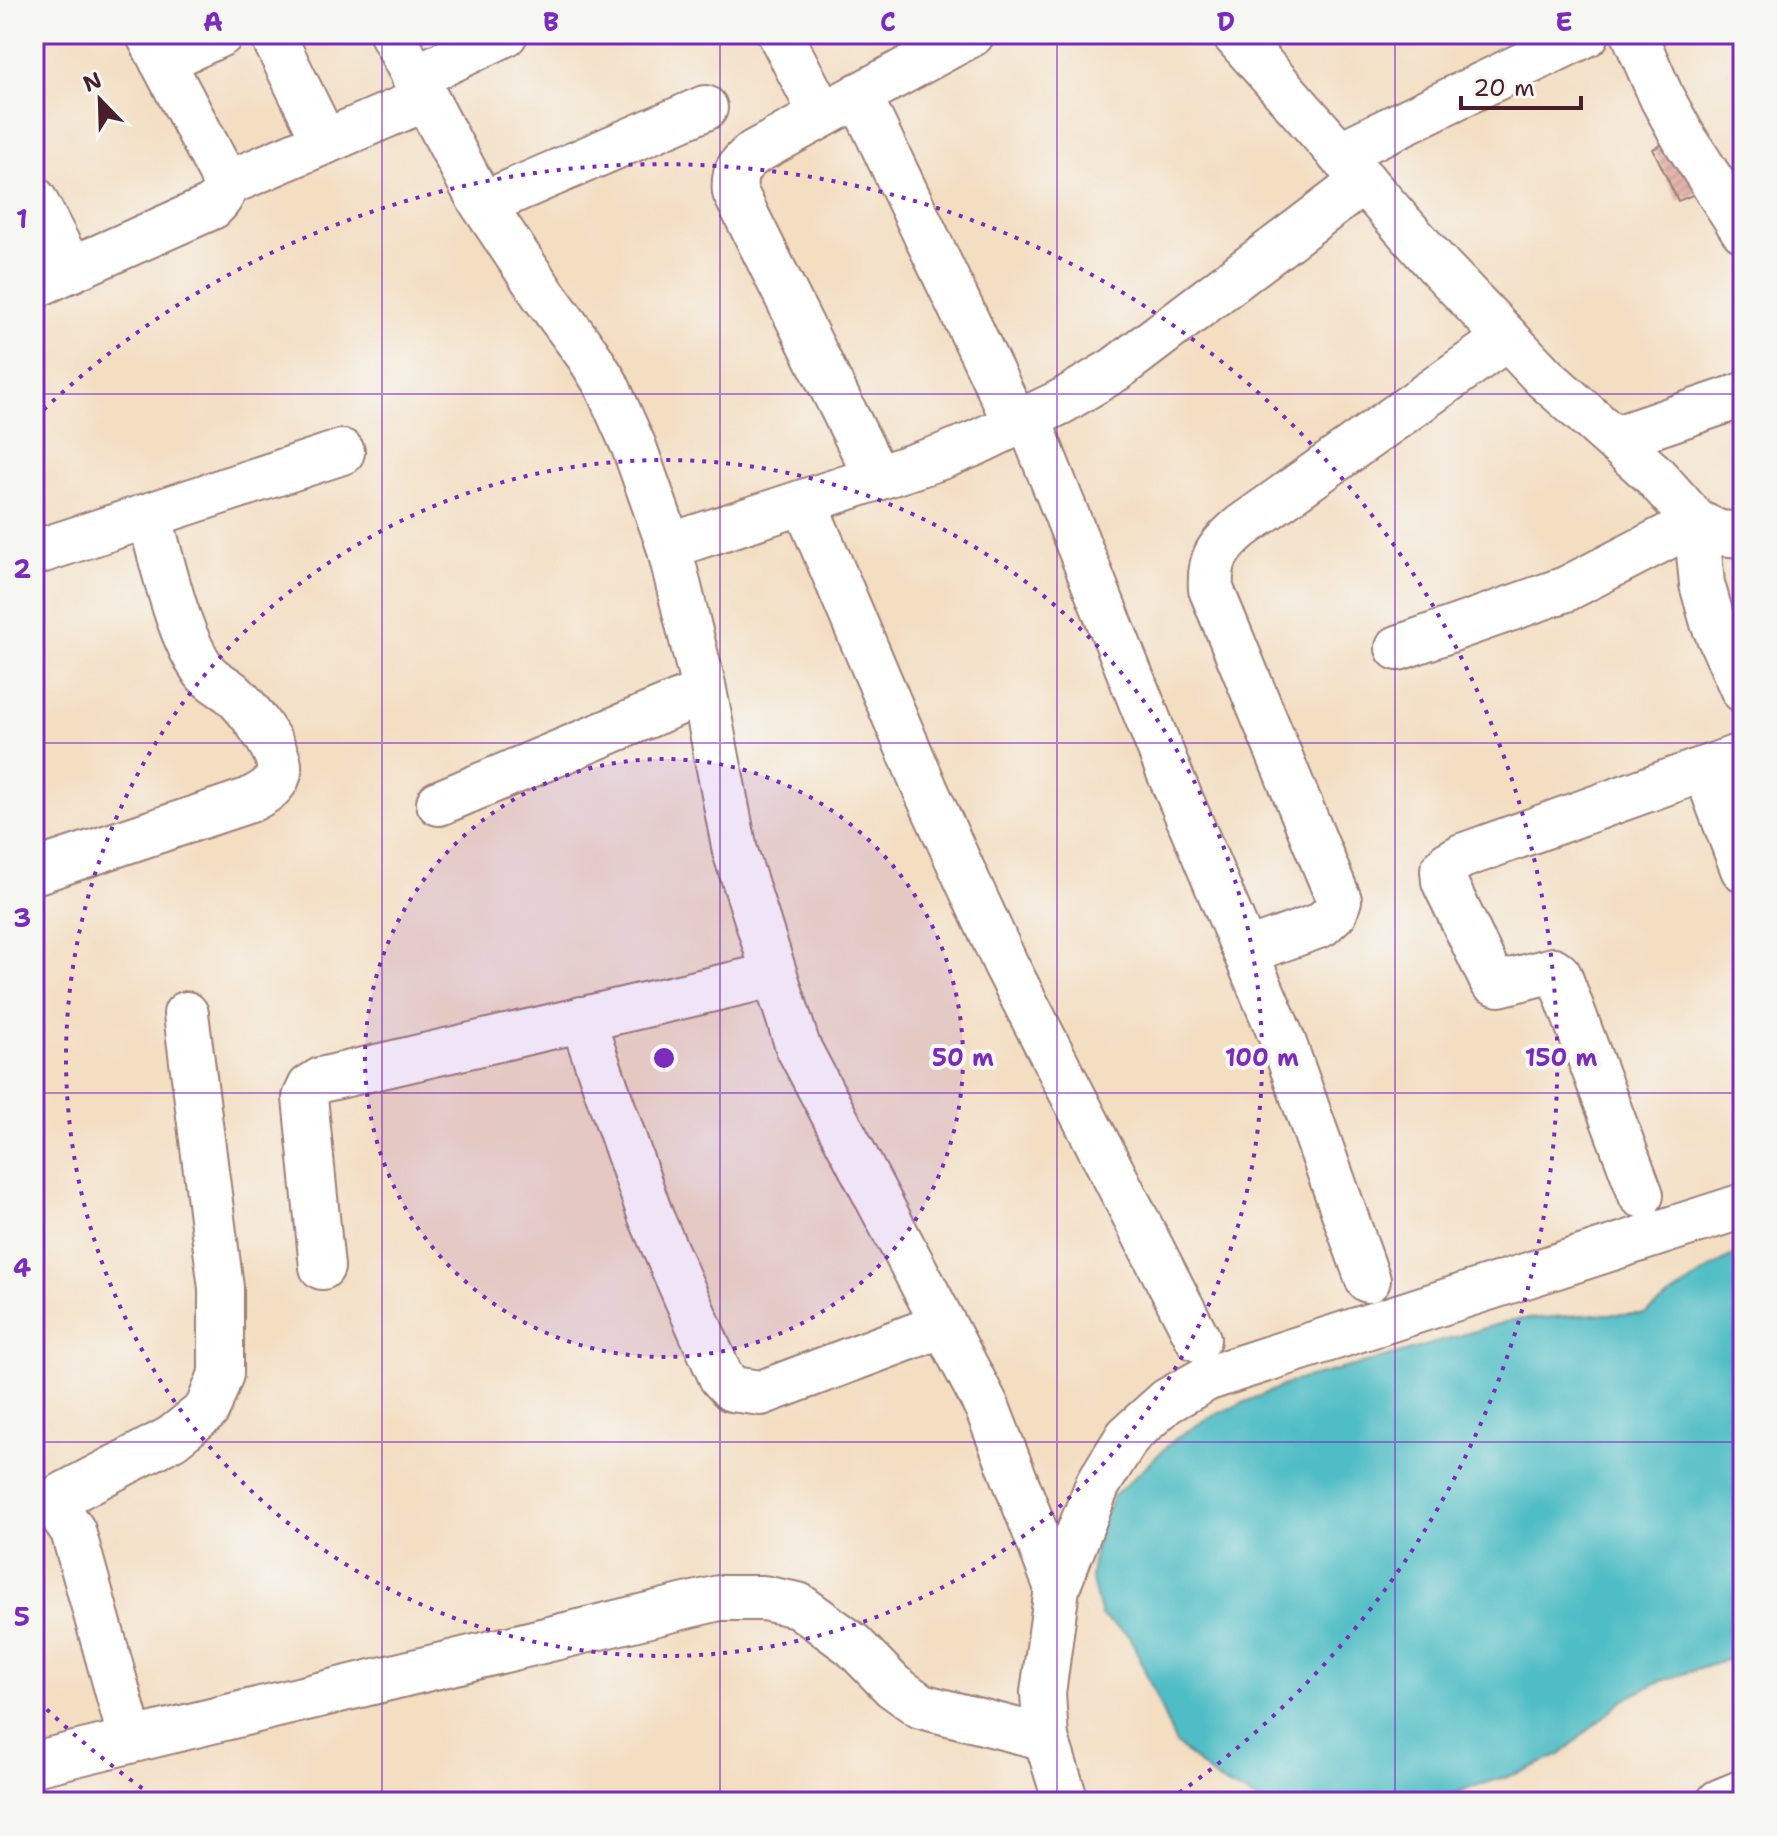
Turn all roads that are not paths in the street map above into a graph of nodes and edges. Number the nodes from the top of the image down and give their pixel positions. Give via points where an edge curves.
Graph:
1 (221, 34) edge
2 (272, 34) edge
3 (392, 34) edge
4 (505, 34) edge
5 (780, 34) edge
6 (972, 34) edge
7 (1234, 34) edge
8 (1587, 34) edge
9 (1634, 34) edge
10 (155, 48) edge
11 (420, 88) junction
12 (840, 105) junction
13 (705, 108) dead end
14 (325, 142) junction
15 (1352, 167) junction
16 (226, 184) junction
17 (34, 199) edge
18 (483, 204) junction
19 (1743, 230) edge
20 (53, 278) edge
21 (1507, 338) junction
22 (1743, 395) edge
23 (1022, 421) junction
24 (1614, 439) junction
25 (342, 452) dead end
26 (877, 478) junction
27 (804, 502) junction
28 (149, 516) junction
29 (1696, 522) junction
30 (1743, 535) edge
31 (669, 546) junction
32 (34, 553) edge
33 (1398, 648) dead end
34 (1743, 690) edge
35 (704, 692) junction
36 (1724, 762) edge
37 (439, 803) dead end
38 (1743, 869) edge
39 (34, 872) edge
40 (1245, 952) junction
41 (774, 975) junction
42 (186, 1014) dead end
43 (582, 1019) junction
44 (1641, 1195) dead end
45 (1743, 1206) edge
46 (322, 1267) dead end
47 (1368, 1280) dead end
48 (943, 1325) junction
49 (1198, 1339) dead end
50 (41, 1500) edge
51 (1057, 1588) junction
52 (1046, 1738) junction
53 (131, 1740) junction
54 (34, 1764) edge
55 (1743, 1792) edge
56 (1066, 1802) edge
57 (1719, 1802) edge

1 - 10 street
2 - 14 street
3 - 11 street
4 - 11 street
5 - 12 street
6 - 12 street
7 - 15 street
8 - 15 street
9 - 19 street via 1684,138
10 - 16 street
11 - 14 street
11 - 18 street
12 - 23 street
12 - 26 street via 741,163 734,177 735,192
13 - 18 street
14 - 16 street
15 - 21 street
15 - 23 street via 1116,369
16 - 20 street via 223,197 212,207
17 - 20 street
18 - 31 street via 606,384
21 - 24 street
21 - 40 street via 1241,527 1223,542 1210,566 1211,589 1339,900 1321,925
22 - 24 street
23 - 26 street
23 - 40 street
24 - 29 street
25 - 28 street
26 - 27 street
27 - 31 street
27 - 49 street via 1006,965
28 - 32 street
28 - 39 street via 183,629 205,673 235,696 272,745 277,778 269,791 250,800
29 - 30 street via 1719,533
29 - 33 street via 1566,589
29 - 34 street via 1702,584
31 - 35 street
35 - 37 street
35 - 41 street via 735,851
36 - 38 street
36 - 44 street via 1462,856 1443,870 1492,981 1499,984 1553,970 1559,975
40 - 47 street via 1283,1041
41 - 43 street
41 - 48 street via 798,1047
42 - 50 street via 221,1288 221,1374 207,1410 172,1438
43 - 46 street via 321,1080 310,1087 305,1098
43 - 48 street via 651,1217 721,1377 732,1389 761,1393
45 - 51 street via 1206,1379 1167,1401 1128,1436 1098,1484
48 - 51 street via 987,1407
50 - 53 street via 57,1508 73,1531
51 - 52 street via 1043,1693
52 - 53 street via 921,1706 798,1605 719,1598
52 - 56 street
53 - 54 street
55 - 57 street

